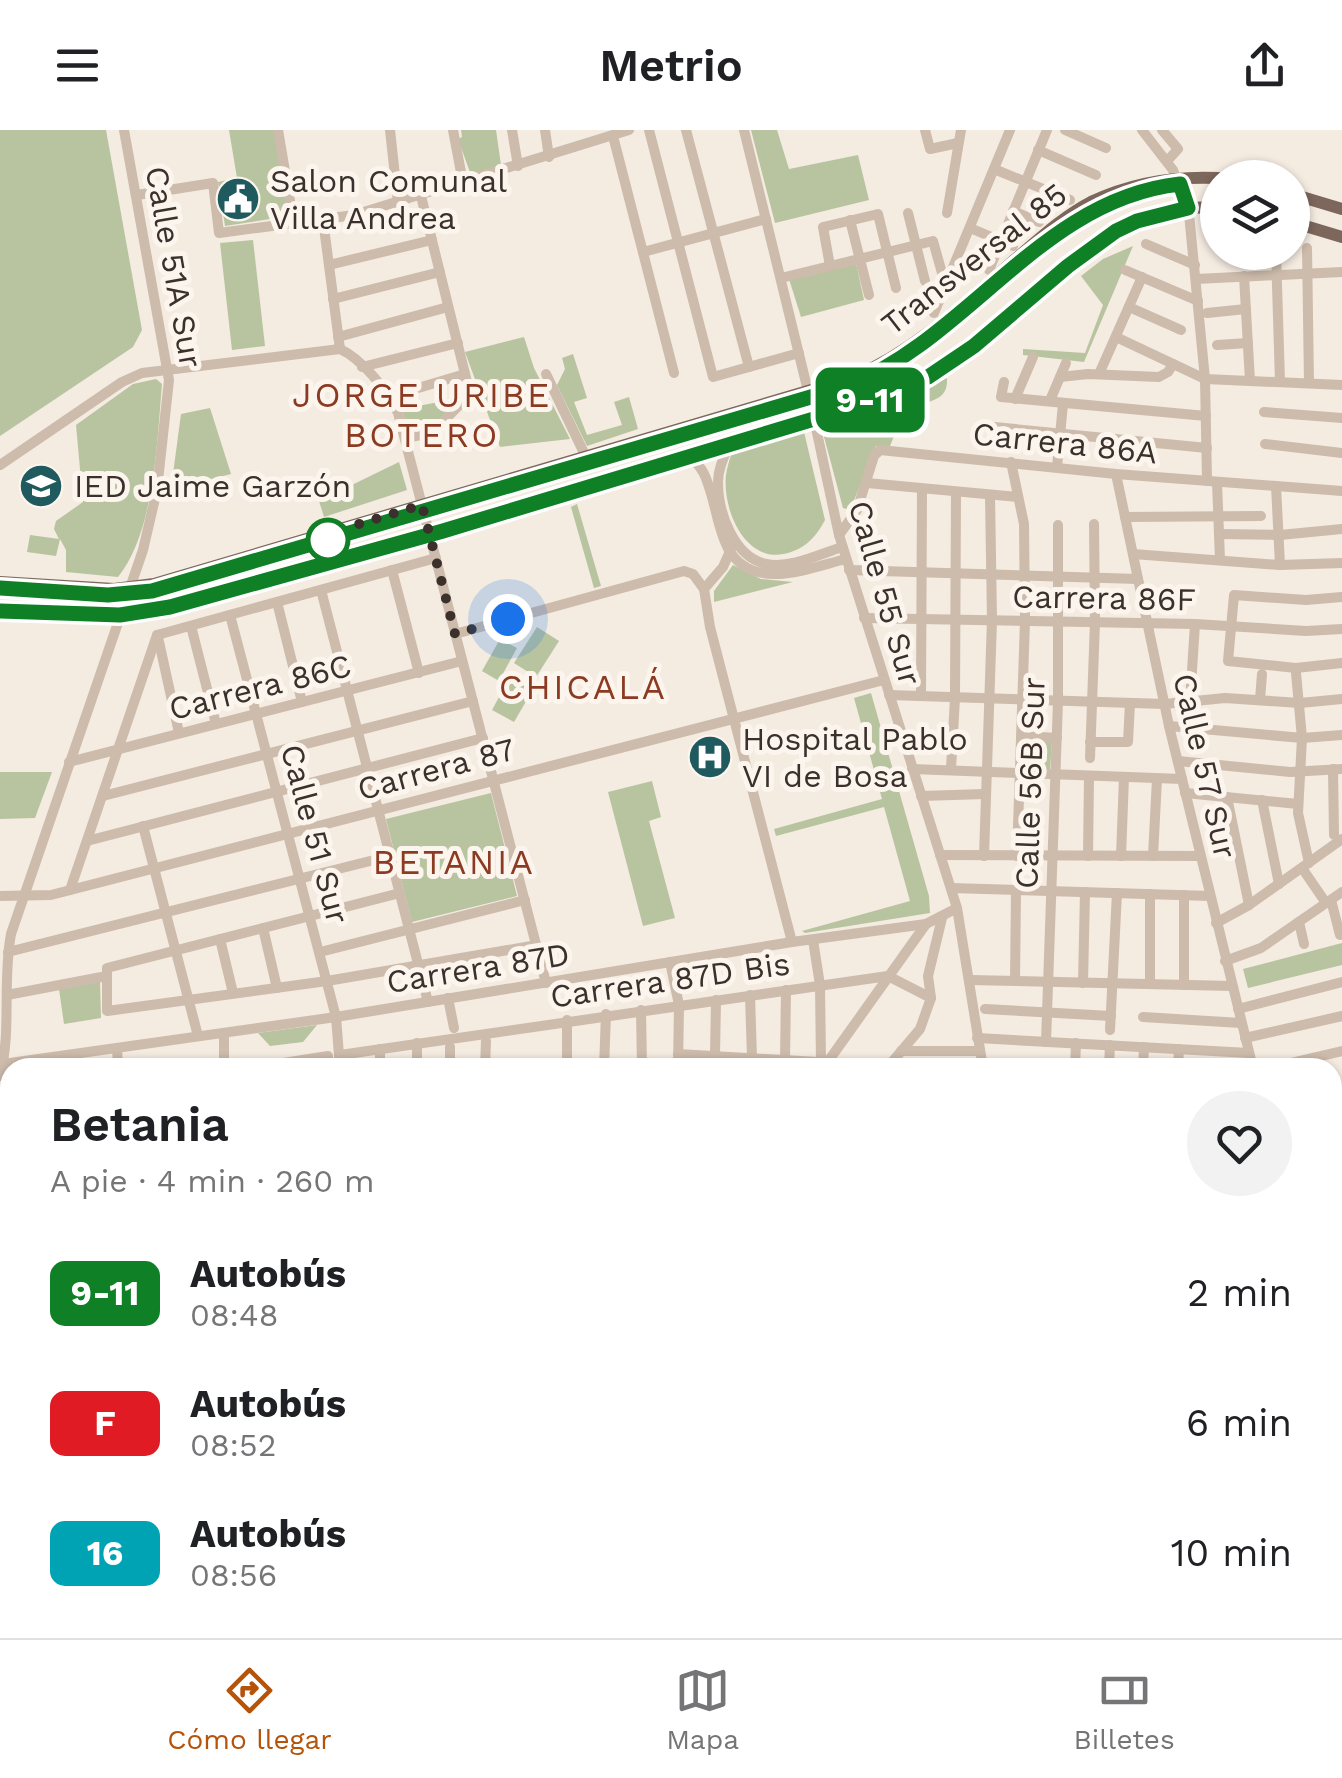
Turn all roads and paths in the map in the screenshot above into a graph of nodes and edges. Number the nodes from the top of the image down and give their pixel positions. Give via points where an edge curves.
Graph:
1 (124, 130) edge
2 (278, 130) edge
3 (390, 130) edge
4 (453, 130) edge
5 (512, 130) edge
6 (545, 130) edge
7 (629, 130) edge
8 (649, 130) edge
9 (686, 130) edge
10 (744, 130) edge
11 (925, 130) edge
12 (960, 130) edge
13 (1010, 130) edge
14 (1046, 130) edge
15 (1065, 130) edge
16 (1162, 130) edge
17 (1144, 131) edge
18 (610, 134) edge
19 (958, 143) junction
20 (1106, 148) dead end
21 (1038, 150) junction
22 (549, 157) junction
23 (1168, 160) junction
24 (518, 166) junction
25 (994, 169) junction
26 (1096, 175) dead end
27 (1177, 178) junction
28 (1200, 178) edge
29 (1025, 182) junction
30 (463, 183) junction
31 (137, 195) junction
32 (421, 196) junction
33 (1310, 199) edge
34 (1070, 200) dead end
35 (398, 204) junction
36 (1188, 208) junction
37 (1200, 208) edge
38 (1342, 209) edge
39 (1013, 211) junction
40 (908, 213) dead end
41 (947, 213) dead end
42 (766, 218) junction
43 (323, 220) junction
44 (850, 220) junction
45 (1039, 222) dead end
46 (294, 224) junction
47 (1310, 227) edge
48 (970, 228) junction
49 (714, 233) junction
50 (1342, 237) edge
51 (432, 240) junction
52 (1000, 241) junction
53 (678, 243) junction
54 (1146, 244) dead end
55 (916, 245) junction
56 (1012, 246) dead end
57 (643, 252) junction
58 (887, 252) junction
59 (858, 259) junction
60 (329, 265) junction
61 (1195, 265) junction
62 (830, 266) junction
63 (988, 270) dead end
64 (1125, 270) dead end
65 (1276, 270) edge
66 (1307, 270) edge
67 (440, 272) junction
68 (1342, 272) edge
69 (1307, 274) junction
70 (1276, 275) junction
71 (1244, 276) junction
72 (949, 277) junction
73 (1142, 277) junction
74 (780, 278) junction
75 (1196, 278) junction
76 (925, 280) dead end
77 (896, 288) dead end
78 (868, 295) dead end
79 (334, 299) junction
80 (1198, 301) junction
81 (448, 306) junction
82 (1128, 308) junction
83 (1246, 310) junction
84 (934, 313) dead end
85 (1207, 313) dead end
86 (1181, 330) dead end
87 (1116, 337) junction
88 (339, 343) junction
89 (458, 343) junction
90 (1248, 343) junction
91 (1217, 345) dead end
92 (799, 353) junction
93 (1032, 358) dead end
94 (1066, 363) dead end
95 (1173, 364) junction
96 (749, 366) junction
97 (362, 367) junction
98 (167, 370) junction
99 (674, 373) dead end
100 (466, 374) junction
101 (546, 374) dead end
102 (1099, 374) junction
103 (1060, 377) junction
104 (1205, 379) junction
105 (1250, 381) junction
106 (1004, 382) dead end
107 (1280, 382) junction
108 (1310, 384) junction
109 (1342, 385) edge
110 (808, 391) junction
111 (1051, 398) dead end
112 (1015, 399) junction
113 (392, 402) junction
114 (1063, 404) junction
115 (1264, 412) dead end
116 (1206, 416) junction
117 (1342, 418) edge
118 (814, 419) junction
119 (984, 426) dead end
120 (1060, 435) junction
121 (405, 438) junction
122 (1265, 444) dead end
123 (730, 445) junction
124 (1206, 448) junction
125 (1342, 453) edge
126 (586, 456) junction
127 (689, 457) junction
128 (1011, 462) junction
129 (0, 465) edge
130 (1058, 467) junction
131 (1116, 474) junction
132 (1212, 481) junction
133 (866, 483) junction
134 (1276, 486) junction
135 (922, 490) junction
136 (1342, 491) edge
137 (956, 492) junction
138 (990, 495) junction
139 (1018, 497) junction
140 (422, 505) junction
141 (1218, 515) junction
142 (1261, 516) dead end
143 (1125, 518) junction
144 (1094, 524) dead end
145 (1058, 525) dead end
146 (1342, 529) edge
147 (430, 534) junction
148 (1220, 534) junction
149 (1280, 535) junction
150 (733, 539) junction
151 (841, 541) junction
152 (730, 553) junction
153 (1133, 554) junction
154 (436, 558) junction
155 (1220, 560) junction
156 (1342, 562) edge
157 (847, 564) junction
158 (1280, 565) junction
159 (392, 570) junction
160 (920, 572) junction
161 (954, 573) junction
162 (989, 574) junction
163 (1024, 575) junction
164 (1058, 576) junction
165 (1093, 577) junction
166 (1138, 579) junction
167 (0, 582) edge
168 (129, 589) junction
169 (704, 589) junction
170 (321, 590) junction
171 (1342, 597) edge
172 (276, 602) junction
173 (0, 611) edge
174 (120, 615) junction
175 (230, 615) junction
176 (864, 618) junction
177 (923, 619) junction
178 (956, 620) junction
179 (992, 620) junction
180 (1024, 621) junction
181 (1060, 622) junction
182 (1095, 622) junction
183 (1148, 623) junction
184 (1195, 624) junction
185 (191, 626) junction
186 (1232, 628) junction
187 (1342, 630) edge
188 (455, 634) junction
189 (157, 635) junction
190 (462, 661) junction
191 (1342, 663) edge
192 (418, 672) junction
193 (1296, 673) dead end
194 (1262, 674) dead end
195 (884, 680) junction
196 (347, 691) junction
197 (888, 695) junction
198 (921, 696) junction
199 (955, 698) junction
200 (989, 699) junction
201 (1342, 699) edge
202 (1023, 700) junction
203 (1260, 700) junction
204 (473, 701) junction
205 (1190, 701) junction
206 (302, 702) junction
207 (1058, 702) junction
208 (1093, 702) junction
209 (1130, 703) junction
210 (1300, 703) junction
211 (1165, 704) junction
212 (257, 714) junction
213 (734, 718) junction
214 (216, 724) junction
215 (1169, 726) junction
216 (358, 730) junction
217 (179, 733) junction
218 (1342, 734) edge
219 (1022, 736) junction
220 (482, 738) junction
221 (1057, 738) junction
222 (1302, 738) junction
223 (1090, 742) junction
224 (119, 748) junction
225 (268, 753) junction
226 (1090, 758) dead end
227 (1178, 760) junction
228 (69, 762) junction
229 (367, 768) junction
230 (912, 769) junction
231 (1337, 769) edge
232 (951, 770) junction
233 (985, 771) junction
234 (1020, 772) junction
235 (1301, 772) junction
236 (1056, 774) junction
237 (1089, 776) junction
238 (1124, 777) junction
239 (1157, 779) junction
240 (1182, 779) junction
241 (494, 780) junction
242 (278, 791) junction
243 (1185, 793) junction
244 (985, 794) junction
245 (102, 796) junction
246 (920, 796) junction
247 (1227, 797) junction
248 (1262, 800) junction
249 (1298, 804) junction
250 (378, 810) junction
251 (144, 826) junction
252 (290, 833) junction
253 (1338, 837) edge
254 (87, 841) junction
255 (390, 856) junction
256 (940, 856) junction
257 (984, 856) junction
258 (1016, 856) junction
259 (1053, 856) junction
260 (1088, 856) junction
261 (1120, 856) junction
262 (1153, 856) junction
263 (1200, 856) junction
264 (1306, 865) junction
265 (154, 868) junction
266 (301, 878) junction
267 (1279, 884) junction
268 (951, 888) junction
269 (70, 890) junction
270 (1016, 890) junction
271 (1052, 891) junction
272 (1084, 892) junction
273 (1342, 892) edge
274 (400, 893) junction
275 (1117, 893) junction
276 (1150, 894) junction
277 (1184, 895) junction
278 (0, 896) edge
279 (22, 896) junction
280 (1210, 896) junction
281 (525, 900) junction
282 (1328, 902) junction
283 (1249, 905) junction
284 (958, 908) junction
285 (166, 912) junction
286 (310, 916) junction
287 (942, 918) junction
288 (1299, 922) junction
289 (1216, 923) junction
290 (926, 924) junction
291 (264, 928) junction
292 (409, 929) junction
293 (1340, 936) edge
294 (220, 938) junction
295 (813, 940) junction
296 (792, 942) junction
297 (1304, 944) dead end
298 (537, 946) junction
299 (176, 950) junction
300 (8, 952) junction
301 (320, 952) junction
302 (1225, 960) junction
303 (670, 962) junction
304 (418, 966) junction
305 (107, 972) junction
306 (888, 976) junction
307 (969, 980) junction
308 (327, 981) junction
309 (1015, 981) junction
310 (546, 982) junction
311 (1048, 982) junction
312 (1083, 982) junction
313 (1342, 982) edge
314 (1113, 983) junction
315 (820, 984) junction
316 (1150, 984) junction
317 (1184, 985) junction
318 (1232, 986) junction
319 (277, 988) junction
320 (786, 990) junction
321 (233, 993) junction
322 (7, 995) junction
323 (750, 995) junction
324 (448, 998) junction
325 (931, 998) junction
326 (188, 999) junction
327 (716, 1000) junction
328 (428, 1002) junction
329 (679, 1004) junction
330 (984, 1009) dead end
331 (1238, 1009) junction
332 (641, 1010) junction
333 (1048, 1012) junction
334 (606, 1014) junction
335 (1111, 1016) junction
336 (1342, 1016) edge
337 (336, 1017) junction
338 (1144, 1018) dead end
339 (567, 1020) junction
340 (1241, 1022) junction
341 (454, 1028) dead end
342 (1110, 1030) dead end
343 (224, 1033) junction
344 (198, 1036) junction
345 (978, 1038) junction
346 (1245, 1038) junction
347 (486, 1042) dead end
348 (1046, 1042) junction
349 (418, 1043) junction
350 (1076, 1043) junction
351 (1110, 1045) junction
352 (450, 1047) dead end
353 (1144, 1047) junction
354 (116, 1048) junction
355 (380, 1049) junction
356 (1179, 1049) junction
357 (901, 1051) junction
358 (980, 1051) junction
359 (1216, 1051) junction
360 (1342, 1051) edge
361 (1249, 1053) junction
362 (340, 1054) junction
363 (678, 1054) junction
364 (715, 1056) junction
365 (5, 1058) edge
366 (64, 1058) edge
367 (117, 1058) edge
368 (224, 1058) edge
369 (340, 1058) edge
370 (380, 1058) edge
371 (417, 1058) edge
372 (450, 1058) edge
373 (485, 1058) edge
374 (566, 1058) edge
375 (604, 1058) edge
376 (642, 1058) edge
377 (678, 1058) edge
378 (752, 1058) joint
379 (785, 1058) edge
380 (824, 1058) edge
381 (828, 1058) edge
382 (895, 1058) edge
383 (981, 1058) edge
384 (1075, 1058) edge
385 (1109, 1058) edge
386 (1143, 1058) edge
387 (1179, 1058) edge
388 (1216, 1058) edge
389 (1250, 1058) edge
390 (1312, 1058) edge

1 - 31 street, Calle 51A Sur
2 - 46 street
3 - 35 street
4 - 30 street
5 - 24 street
6 - 22 street
7 - 18 street
8 - 53 street
9 - 49 street
10 - 42 street, Calle 55 Sur
11 - 19 street via 930,149
12 - 19 street
13 - 25 street
14 - 21 street
15 - 20 street
16 - 23 street via 1178,150
17 - 23 street
18 - 22 street
18 - 57 street
19 - 41 street
21 - 26 street
21 - 29 street
22 - 24 street
23 - 27 street
24 - 30 street
25 - 29 street
25 - 48 street
27 - 28 main road, Transversal 85
27 - 36 street
27 - 110 main road, Transversal 85 via 1078,210 907,350
29 - 34 street
29 - 39 street
30 - 32 street
31 - 46 street via 213,182 219,233
31 - 98 street, Calle 51A Sur
32 - 35 street
32 - 51 street
33 - 38 main road
35 - 43 street
36 - 37 main road, Transversal 85
36 - 61 street
36 - 118 main road, Transversal 85 via 1116,231 928,377
39 - 45 street
39 - 52 street
40 - 55 street
42 - 49 street
42 - 74 street, Calle 55 Sur
43 - 46 street
43 - 60 street
44 - 58 street via 878,214
44 - 59 street
44 - 62 street via 822,227
47 - 50 main road
48 - 52 street
48 - 72 street
49 - 53 street
49 - 96 street
51 - 60 street
51 - 67 street
52 - 56 street
52 - 63 street
53 - 57 street
53 - 96 street via 713,376
54 - 61 street
55 - 58 street
55 - 72 street via 933,241
55 - 76 street
57 - 99 street
58 - 59 street
58 - 77 street
59 - 62 street
59 - 78 street
60 - 79 street
61 - 75 street
62 - 74 street
64 - 73 street
65 - 70 street
66 - 69 street
67 - 79 street
67 - 81 street
68 - 69 street
69 - 70 street
69 - 108 street
70 - 71 street
70 - 107 street
71 - 75 street
71 - 83 street
72 - 84 street
73 - 80 street
73 - 82 street
74 - 92 street, Calle 55 Sur
75 - 80 street
79 - 88 street
80 - 104 street
81 - 88 street
81 - 89 street
82 - 86 street
82 - 87 street
83 - 85 street
83 - 90 street
87 - 95 street
87 - 102 street
88 - 97 street
88 - 98 street
89 - 97 street
89 - 100 street
90 - 91 street
90 - 105 street
92 - 96 street
92 - 110 street, Calle 55 Sur
93 - 112 street
94 - 103 street
95 - 102 street via 1158,376
95 - 104 street
97 - 113 street
98 - 129 street via 122,382
98 - 168 street, Calle 51A Sur via 155,504
100 - 113 street
100 - 121 street via 470,394 432,432
101 - 126 street
102 - 103 street
103 - 111 street
104 - 105 street
104 - 116 street
105 - 107 street
106 - 112 street via 1000,396
107 - 108 street
108 - 109 street
110 - 118 street, Calle 55 Sur
110 - 126 main road, Transversal 85
112 - 114 street
113 - 121 street
114 - 116 street
114 - 120 street
115 - 117 street
116 - 124 street
118 - 123 main road, Transversal 85
118 - 151 street, Calle 55 Sur
119 - 120 street
120 - 124 street
120 - 130 street
121 - 140 street
122 - 125 street
123 - 127 main road, Transversal 85
123 - 150 street via 718,481
124 - 132 street
126 - 140 main road, Transversal 85
127 - 147 main road, Transversal 85
127 - 152 street via 704,471
128 - 130 street, Carrera 86A
128 - 133 street, Carrera 86A via 880,450
128 - 139 street
130 - 131 street, Carrera 86A
131 - 132 street, Carrera 86A
131 - 143 street, Calle 57 Sur
132 - 134 street, Carrera 86A
132 - 141 street
133 - 135 street
133 - 151 street, Carrera 86A
134 - 136 street, Carrera 86A
134 - 149 street
135 - 137 street
135 - 160 street
137 - 138 street
137 - 161 street
138 - 139 street
138 - 162 street
139 - 163 street
140 - 147 street
140 - 168 main road, Transversal 85
141 - 142 street
141 - 143 street
141 - 148 street
143 - 153 street, Calle 57 Sur
144 - 165 street
145 - 164 street, Calle 56B Sur
146 - 149 street
147 - 154 street
147 - 174 main road, Transversal 85
148 - 149 street
148 - 155 street
149 - 158 street
150 - 151 street via 754,560 780,565
150 - 152 street
151 - 157 street, Calle 55 Sur
152 - 157 street via 768,574
152 - 169 street
153 - 155 street
153 - 166 street, Calle 57 Sur
154 - 159 street
154 - 188 street
155 - 158 street
156 - 158 street
157 - 160 street
157 - 176 street, Calle 55 Sur
159 - 170 street
159 - 192 street
160 - 161 street
160 - 177 street
161 - 162 street
161 - 178 street
162 - 163 street
162 - 179 street
163 - 164 street
163 - 180 street
164 - 165 street
164 - 181 street, Calle 56B Sur
165 - 166 street
165 - 182 street
166 - 183 street, Calle 57 Sur
167 - 168 main road, Transversal 85
168 - 174 street, Calle 51A Sur
169 - 188 street via 684,572
169 - 213 street
170 - 172 street
170 - 196 street
171 - 186 street via 1234,595
172 - 175 street
172 - 206 street
173 - 174 main road, Transversal 85
174 - 228 street, Calle 51A Sur
175 - 185 street
175 - 212 street, Calle 51 Sur
176 - 177 street, Carrera 86F
176 - 195 street, Calle 55 Sur
177 - 178 street, Carrera 86F
177 - 198 street
178 - 179 street, Carrera 86F
178 - 199 street
179 - 180 street, Carrera 86F
179 - 200 street
180 - 181 street, Carrera 86F
180 - 202 street
181 - 182 street, Carrera 86F
181 - 207 street, Calle 56B Sur
182 - 183 street, Carrera 86F
182 - 208 street
183 - 184 street, Carrera 86F
183 - 211 street, Calle 57 Sur
184 - 186 street, Carrera 86F
184 - 205 street
185 - 189 street
185 - 214 street
186 - 187 street, Carrera 86F
186 - 191 street via 1228,661 1296,668
188 - 190 street
189 - 217 street
189 - 224 street
190 - 192 street, Carrera 86C
190 - 204 street
192 - 196 street, Carrera 86C
193 - 210 street
194 - 203 street
195 - 197 street, Calle 55 Sur
195 - 213 street, Carrera 87
196 - 206 street, Carrera 86C
196 - 216 street
197 - 198 street
197 - 230 street, Calle 55 Sur
198 - 199 street
199 - 200 street
199 - 232 street
200 - 202 street
200 - 233 street
201 - 210 street
202 - 207 street
202 - 219 street
203 - 205 street
203 - 210 street
204 - 216 street
204 - 220 street
205 - 211 street
206 - 212 street, Carrera 86C
207 - 208 street
207 - 221 street, Calle 56B Sur
208 - 209 street
208 - 223 street
209 - 211 street
209 - 223 street via 1128,742
210 - 222 street
211 - 215 street, Calle 57 Sur
212 - 214 street, Carrera 86C
212 - 225 street, Calle 51 Sur
213 - 241 street, Carrera 87
213 - 296 street
214 - 217 street, Carrera 86C
215 - 222 street
215 - 227 street, Calle 57 Sur
216 - 225 street
216 - 229 street
217 - 224 street, Carrera 86C
218 - 222 street
219 - 221 street
219 - 234 street
220 - 229 street
220 - 241 street
221 - 236 street, Calle 56B Sur
222 - 235 street
223 - 226 street
224 - 228 street, Carrera 86C
224 - 245 street
225 - 242 street, Calle 51 Sur
225 - 245 street
227 - 235 street
227 - 240 street, Calle 57 Sur
228 - 279 street, Calle 51A Sur
229 - 242 street
229 - 250 street
230 - 232 street
230 - 246 street, Calle 55 Sur
231 - 235 street
231 - 253 street
232 - 233 street
233 - 234 street
233 - 244 street
234 - 236 street
234 - 258 street
235 - 249 street
236 - 237 street
236 - 259 street, Calle 56B Sur
237 - 238 street
237 - 260 street
238 - 239 street
238 - 261 street
239 - 240 street
239 - 262 street
240 - 243 street, Calle 57 Sur
241 - 250 street, Carrera 87
241 - 281 street
242 - 251 street
242 - 252 street, Calle 51 Sur
243 - 247 street
243 - 263 street, Calle 57 Sur
244 - 246 street
244 - 257 street
245 - 254 street
246 - 256 street, Calle 55 Sur
247 - 248 street
247 - 283 street
248 - 249 street
248 - 267 street
249 - 264 street
250 - 252 street, Carrera 87
250 - 255 street
251 - 254 street
251 - 265 street
252 - 265 street, Carrera 87
252 - 266 street, Calle 51 Sur
253 - 264 street
254 - 269 street
255 - 266 street
255 - 274 street
256 - 257 street
256 - 268 street, Calle 55 Sur
257 - 258 street
258 - 259 street
259 - 260 street
259 - 271 street, Calle 56B Sur
260 - 261 street
261 - 262 street
262 - 263 street
263 - 280 street, Calle 57 Sur
264 - 267 street
264 - 282 street
265 - 269 street, Carrera 87
265 - 285 street
266 - 285 street
266 - 286 street, Calle 51 Sur
267 - 283 street
268 - 270 street
268 - 284 street, Calle 55 Sur
269 - 279 street, Carrera 87
270 - 271 street
270 - 309 street
271 - 272 street
271 - 311 street, Calle 56B Sur
272 - 275 street
272 - 312 street
273 - 282 street
274 - 286 street
274 - 292 street
275 - 276 street
275 - 314 street
276 - 277 street
276 - 316 street
277 - 280 street
277 - 317 street
278 - 279 street, Carrera 87
279 - 300 street, Calle 51A Sur
280 - 289 street, Calle 57 Sur
281 - 292 street
281 - 298 street
282 - 288 street
282 - 293 street
283 - 289 street
284 - 287 street, Carrera 87D
284 - 307 street, Calle 55 Sur
285 - 299 street
285 - 300 street
286 - 291 street
286 - 301 street, Calle 51 Sur
287 - 290 street, Carrera 87D
287 - 325 street via 928,976
288 - 297 street
288 - 302 street via 1261,948
289 - 302 street, Calle 57 Sur
290 - 295 street, Carrera 87D
290 - 306 street
291 - 294 street
291 - 319 street
292 - 301 street
292 - 304 street
294 - 299 street
294 - 321 street
295 - 296 street, Carrera 87D
295 - 315 street
296 - 303 street, Carrera 87D
298 - 304 street
298 - 310 street
299 - 305 street
299 - 326 street
300 - 322 street, Calle 51A Sur
301 - 308 street, Calle 51 Sur
302 - 318 street, Calle 57 Sur
303 - 310 street, Carrera 87D
303 - 329 street
304 - 308 street
304 - 328 street
305 - 322 street
305 - 326 street via 107,1011
306 - 315 street, Carrera 87D Bis
306 - 325 street
306 - 381 street
307 - 309 street
307 - 345 street, Calle 55 Sur
308 - 319 street
308 - 337 street, Calle 51 Sur
309 - 311 street
310 - 324 street, Carrera 87D
311 - 312 street
311 - 333 street, Calle 56B Sur
312 - 314 street
313 - 331 street
314 - 316 street
314 - 335 street
315 - 320 street, Carrera 87D Bis
315 - 380 street
316 - 317 street
317 - 318 street
318 - 331 street, Calle 57 Sur
319 - 321 street
320 - 323 street, Carrera 87D Bis
320 - 379 street
321 - 326 street
322 - 365 street, Calle 51A Sur
323 - 327 street, Carrera 87D Bis
323 - 378 street
324 - 328 street, Carrera 87D
324 - 341 street
325 - 357 street via 920,1028
326 - 344 street
327 - 329 street, Carrera 87D Bis
327 - 364 street
328 - 337 street, Carrera 87D
329 - 332 street, Carrera 87D Bis
329 - 363 street
330 - 333 street
331 - 340 street, Calle 57 Sur
332 - 334 street, Carrera 87D Bis
332 - 376 street
333 - 335 street
333 - 348 street, Calle 56B Sur
334 - 339 street, Carrera 87D Bis
334 - 375 street
335 - 342 street
336 - 346 street
337 - 343 street, Carrera 87D
337 - 362 street, Calle 51 Sur
338 - 340 street
339 - 349 street, Carrera 87D Bis
339 - 374 street
340 - 346 street, Calle 57 Sur
343 - 344 street, Carrera 87D
343 - 368 street
344 - 354 street, Carrera 87D
345 - 348 street
345 - 358 street, Calle 55 Sur
346 - 361 street, Calle 57 Sur
347 - 373 street
348 - 350 street
349 - 355 street, Carrera 87D Bis
349 - 371 street
350 - 351 street
350 - 384 street
351 - 353 street
351 - 385 street
352 - 372 street
353 - 356 street
353 - 386 street
354 - 366 street, Carrera 87D
354 - 367 street
355 - 362 street, Carrera 87D Bis
355 - 370 street
356 - 359 street
356 - 387 street
357 - 358 street
357 - 382 street
358 - 383 street, Calle 55 Sur
359 - 361 street
359 - 388 street
360 - 390 street
361 - 389 street, Calle 57 Sur
362 - 369 street, Calle 51 Sur
363 - 364 street
363 - 377 street
364 - 378 street

